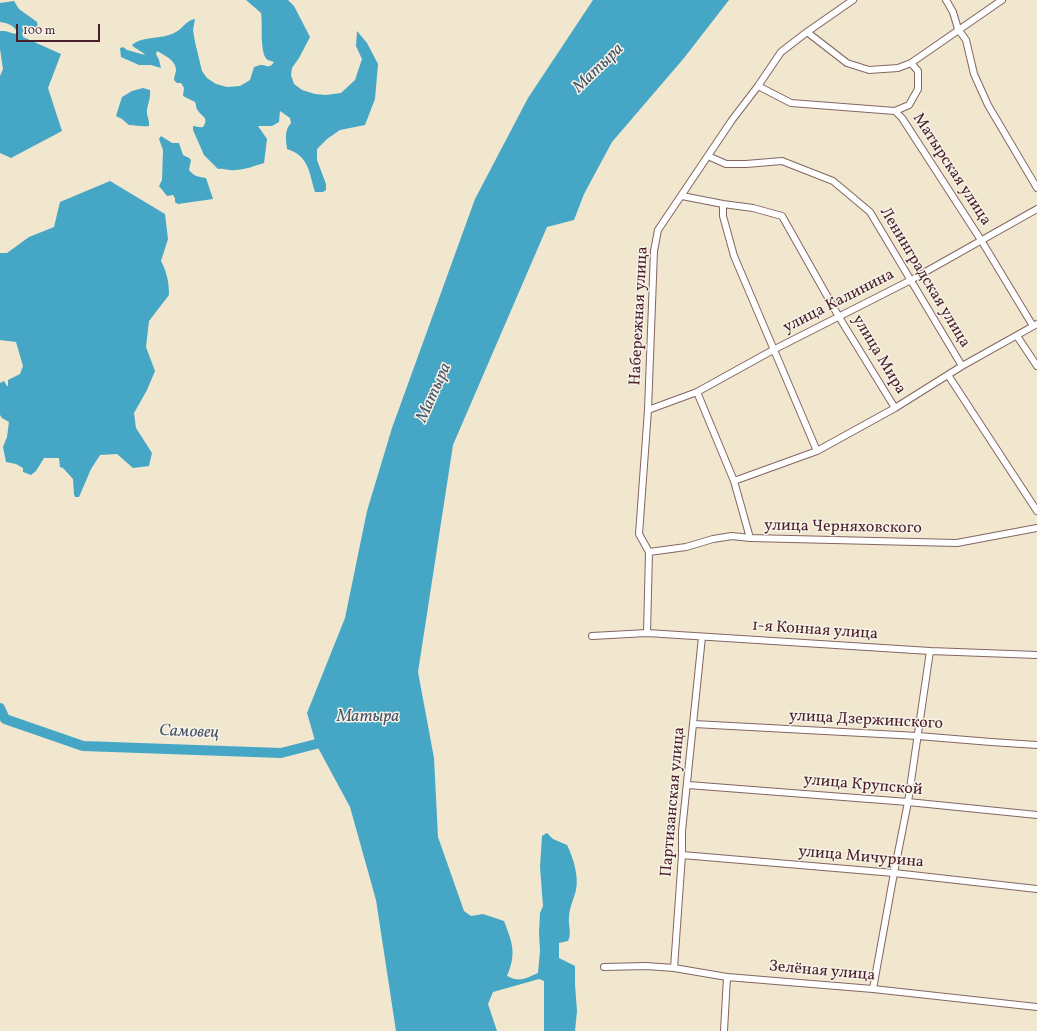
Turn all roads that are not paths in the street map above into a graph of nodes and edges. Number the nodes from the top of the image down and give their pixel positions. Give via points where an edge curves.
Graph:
1 (854, 0) edge
2 (946, 0) edge
3 (1002, 0) edge
4 (958, 29) junction
5 (807, 32) junction
6 (911, 63) junction
7 (758, 86) junction
8 (895, 110) junction
9 (708, 156) junction
10 (1037, 188) edge
11 (682, 196) junction
12 (723, 204) junction
13 (1037, 210) edge
14 (981, 240) junction
15 (911, 280) junction
16 (839, 317) junction
17 (1035, 325) edge
18 (1017, 336) junction
19 (773, 350) junction
20 (962, 366) junction
21 (1037, 366) edge
22 (948, 375) junction
23 (697, 392) junction
24 (895, 408) junction
25 (648, 410) junction
26 (817, 451) junction
27 (734, 481) junction
28 (1037, 511) edge
29 (1037, 528) edge
30 (750, 538) junction
31 (649, 552) junction
32 (647, 634) junction
33 (592, 636) dead end
34 (702, 637) junction
35 (930, 651) junction
36 (1037, 655) edge
37 (694, 724) junction
38 (918, 736) junction
39 (1037, 744) edge
40 (688, 784) junction
41 (908, 802) junction
42 (1037, 814) edge
43 (682, 855) junction
44 (894, 874) junction
45 (1037, 889) edge
46 (604, 966) dead end
47 (674, 968) junction
48 (727, 977) junction
49 (873, 990) junction
50 (1037, 1007) edge
51 (724, 1031) edge

1 - 5 street, Набережная улица
2 - 4 street
3 - 4 street
4 - 6 street
4 - 10 street via 966,40 974,74 988,105
5 - 6 street via 847,63 862,68 898,68
5 - 7 street, Набережная улица via 781,52
6 - 8 street via 918,71 918,89 909,105
7 - 8 street, Матырская улица via 791,103
7 - 9 street, Набережная улица
8 - 14 street, Матырская улица
9 - 11 street, Набережная улица
9 - 15 street, Ленинградская улица via 726,164 782,161 832,181 870,212
11 - 12 street, улица Мира
11 - 25 street, Набережная улица via 658,230 654,251
12 - 16 street, улица Мира via 753,208 782,216
12 - 19 street via 723,216 734,256
13 - 14 street, улица Калинина
14 - 15 street, улица Калинина
14 - 17 street, Матырская улица
15 - 16 street, улица Калинина
15 - 20 street, Ленинградская улица
16 - 19 street, улица Калинина
16 - 24 street, улица Мира
17 - 18 street
18 - 20 street
18 - 21 street
19 - 23 street, улица Калинина
19 - 26 street
20 - 22 street
22 - 24 street
22 - 28 street
23 - 25 street, улица Калинина
23 - 27 street
24 - 26 street
25 - 31 street, Набережная улица via 639,534
26 - 27 street
27 - 30 street
29 - 30 street, улица Черняховского via 957,544
30 - 31 street, улица Черняховского via 732,536 686,547
31 - 32 street
32 - 33 street, 1-я Конная улица
32 - 34 street, 1-я Конная улица
34 - 35 street, 1-я Конная улица
34 - 37 street, Партизанская улица
35 - 36 street, 1-я Конная улица
35 - 38 street
37 - 38 street, улица Дзержинского
37 - 40 street, Партизанская улица
38 - 39 street, улица Дзержинского
38 - 41 street
40 - 41 street, улица Крупской
40 - 43 street, Партизанская улица via 682,831
41 - 42 street, улица Крупской
41 - 44 street
43 - 44 street, улица Мичурина
43 - 47 street, Партизанская улица
44 - 45 street, улица Мичурина
44 - 49 street
46 - 47 street, Зелёная улица
47 - 48 street, Зелёная улица
48 - 49 street, Зелёная улица
48 - 51 street
49 - 50 street, Зелёная улица

